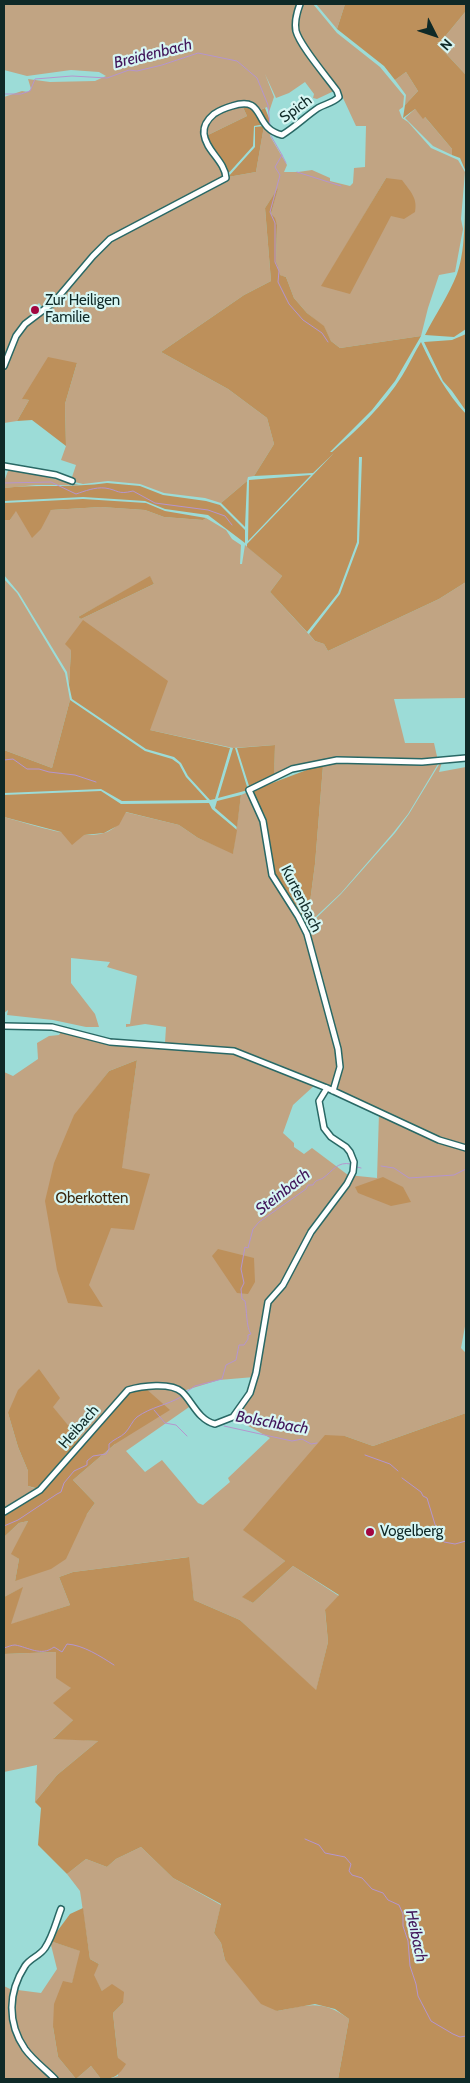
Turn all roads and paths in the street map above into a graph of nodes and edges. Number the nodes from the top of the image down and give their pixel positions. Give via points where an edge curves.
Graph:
1 (300, 4) edge
2 (4, 366) edge
3 (4, 466) edge
4 (72, 481) dead end
5 (466, 758) edge
6 (4, 1026) edge
7 (327, 1088) junction
8 (333, 1092) junction
9 (466, 1148) edge
10 (4, 1512) edge
11 (61, 1909) dead end
12 (55, 2079) edge

1 - 2 street, Spich via 295,24 298,37 339,96 282,135 269,130 258,111 248,104 216,113 206,124 204,135 226,178 110,239 54,302 25,324 16,336
3 - 4 street
5 - 8 street, Kurtenbach via 422,762 337,760 292,770 249,790 264,821 272,875 307,934 338,1049 340,1066
6 - 7 street via 46,1026 106,1041 234,1051
7 - 8 street
7 - 10 street, Heibach via 319,1101 322,1123 328,1134 350,1152 354,1169 348,1184 314,1228 283,1285 268,1302 252,1389 235,1416 210,1423 176,1388 144,1386 128,1390 40,1490
8 - 9 street via 427,1135
11 - 12 street via 44,1951 24,1967 11,2002 13,2023 25,2049

